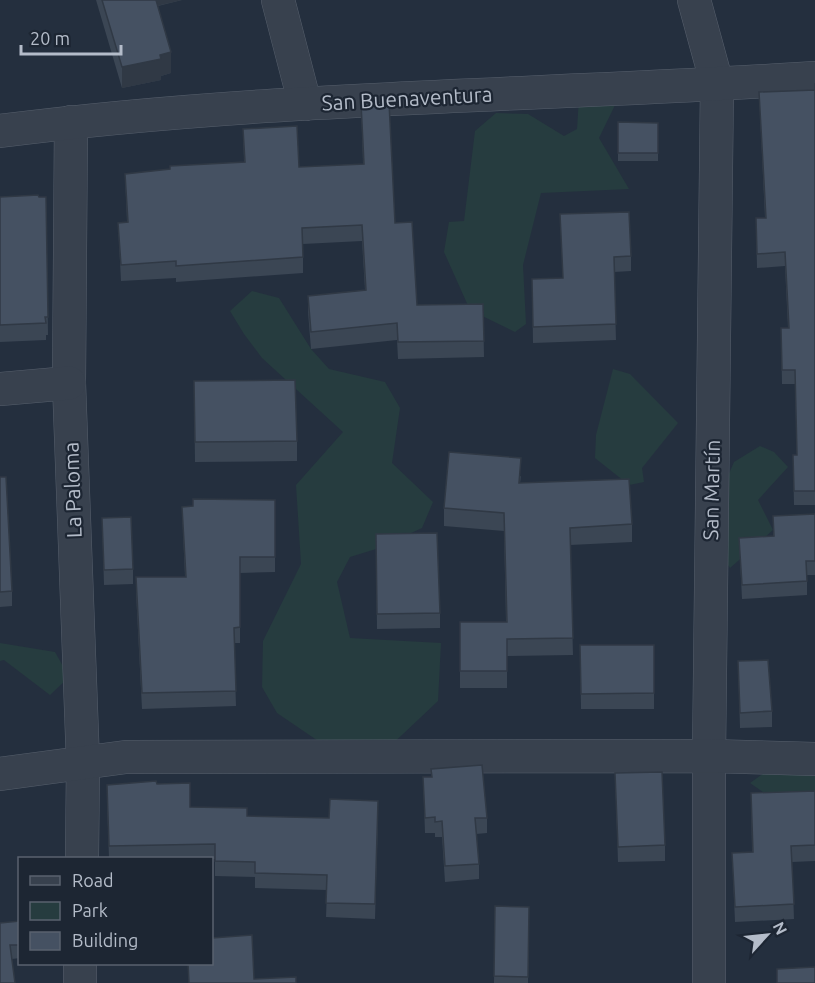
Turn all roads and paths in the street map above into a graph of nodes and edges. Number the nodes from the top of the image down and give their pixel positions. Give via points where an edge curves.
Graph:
1 (278, 0) edge
2 (694, 0) edge
3 (815, 78) edge
4 (717, 84) junction
5 (305, 104) junction
6 (71, 122) junction
7 (0, 131) edge
8 (69, 383) junction
9 (0, 389) edge
10 (709, 756) junction
11 (815, 759) edge
12 (83, 763) junction
13 (0, 774) edge
14 (82, 857) edge
15 (80, 965) edge
16 (80, 983) edge
17 (709, 983) edge

1 - 5 street
2 - 4 street, San Martín
3 - 4 street, San Buenaventura
4 - 5 street, San Buenaventura
4 - 10 street, San Martín
5 - 6 street, San Buenaventura
6 - 7 street, San Buenaventura
6 - 8 street, La Paloma
8 - 9 street
8 - 12 street, La Paloma
10 - 11 street
10 - 12 street via 126,757
10 - 17 street, San Martín
12 - 13 street
12 - 14 street, La Paloma
15 - 16 street

